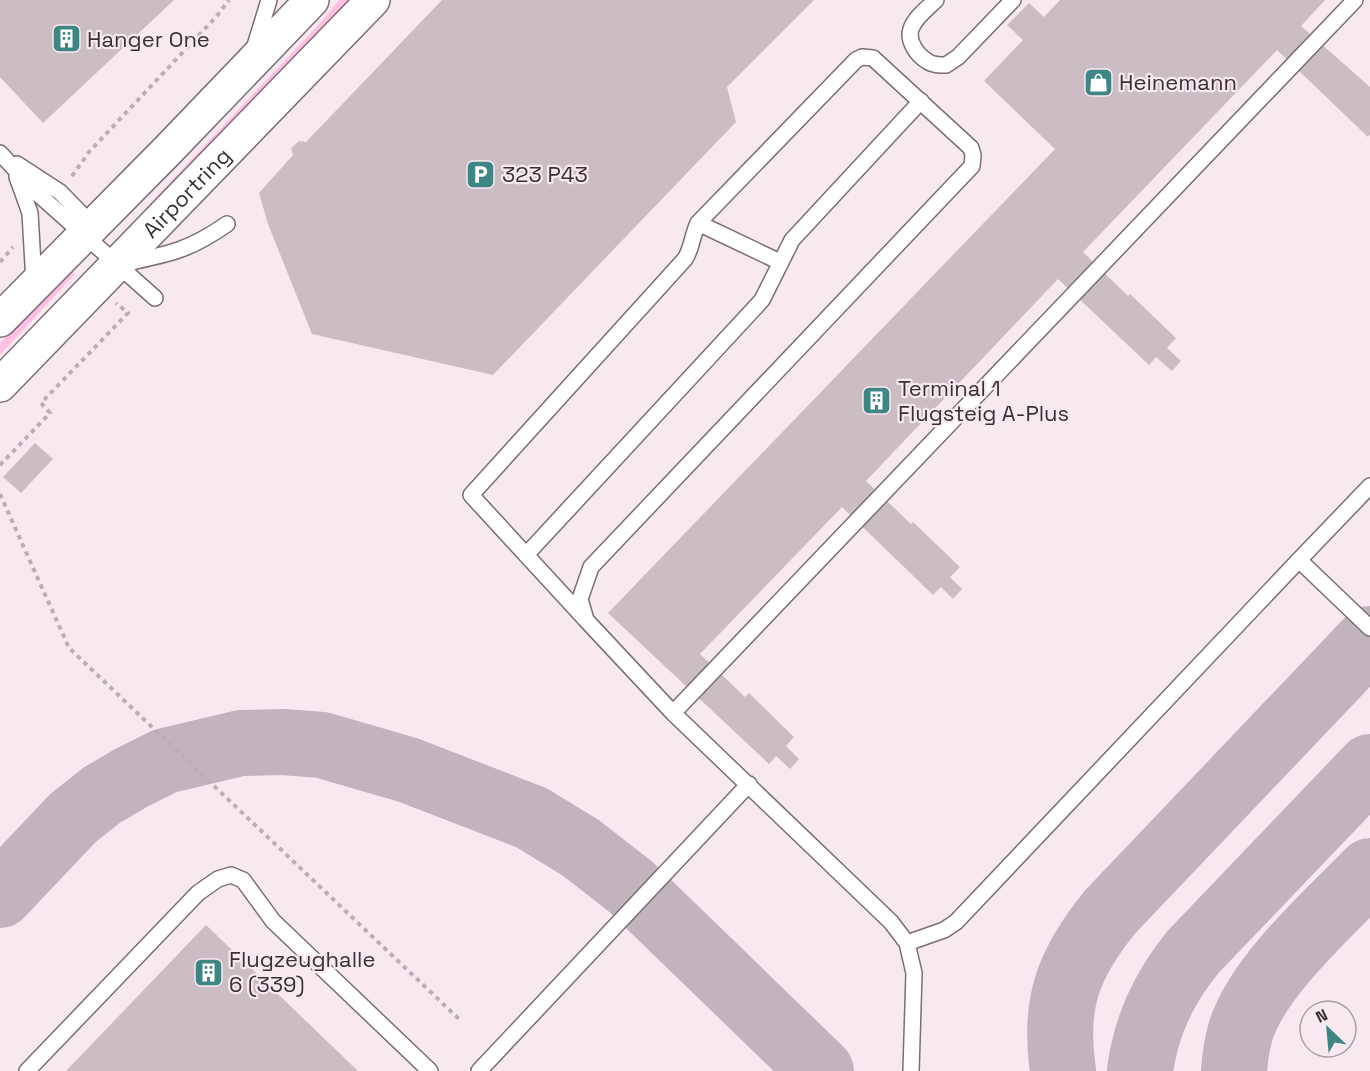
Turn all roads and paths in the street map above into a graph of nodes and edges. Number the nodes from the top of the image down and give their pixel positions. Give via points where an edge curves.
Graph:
1 (228, 0) edge
2 (269, 0) edge
3 (312, 0) edge
4 (373, 0) edge
5 (936, 0) edge
6 (1013, 0) edge
7 (1355, 0) edge
8 (248, 68) junction
9 (921, 100) junction
10 (0, 153) edge
11 (12, 166) junction
12 (60, 192) junction
13 (698, 223) junction
14 (227, 224) dead end
15 (31, 226) junction
16 (89, 230) junction
17 (0, 262) edge
18 (780, 262) junction
19 (117, 264) junction
20 (34, 285) junction
21 (155, 298) dead end
22 (0, 320) edge
23 (0, 385) edge
24 (1370, 486) edge
25 (0, 494) edge
26 (526, 555) junction
27 (1299, 560) junction
28 (586, 620) junction
29 (1370, 628) edge
30 (673, 713) junction
31 (749, 784) junction
32 (907, 943) junction
33 (459, 1019) dead end
34 (27, 1071) edge
35 (430, 1071) edge
36 (479, 1071) edge
37 (911, 1071) edge

1 - 12 path via 89,152
2 - 8 lane
3 - 8 street, Airportring
4 - 19 street, Airportring
5 - 6 lane via 918,18 910,40 928,62 946,65
7 - 30 lane
8 - 16 street, Airportring
9 - 13 lane via 873,58 856,60
9 - 18 lane via 792,240
9 - 28 lane via 971,148 972,166 591,567 580,599
10 - 11 lane
10 - 12 lane
11 - 15 lane via 27,202
11 - 16 lane via 38,193
12 - 16 lane
13 - 18 lane
13 - 26 lane via 685,259 471,495
14 - 19 lane via 176,252
15 - 17 path
15 - 20 lane
16 - 19 lane
16 - 20 street, Airportring
18 - 26 lane via 762,300
19 - 21 lane
19 - 23 street, Airportring
20 - 22 street, Airportring
24 - 27 lane
25 - 33 path via 69,648
26 - 28 lane
27 - 29 lane
27 - 32 lane via 956,922
28 - 30 lane
30 - 31 lane
31 - 32 lane via 891,921
31 - 36 lane
32 - 37 lane via 914,973
34 - 35 lane via 198,893 231,875 243,880 273,921

